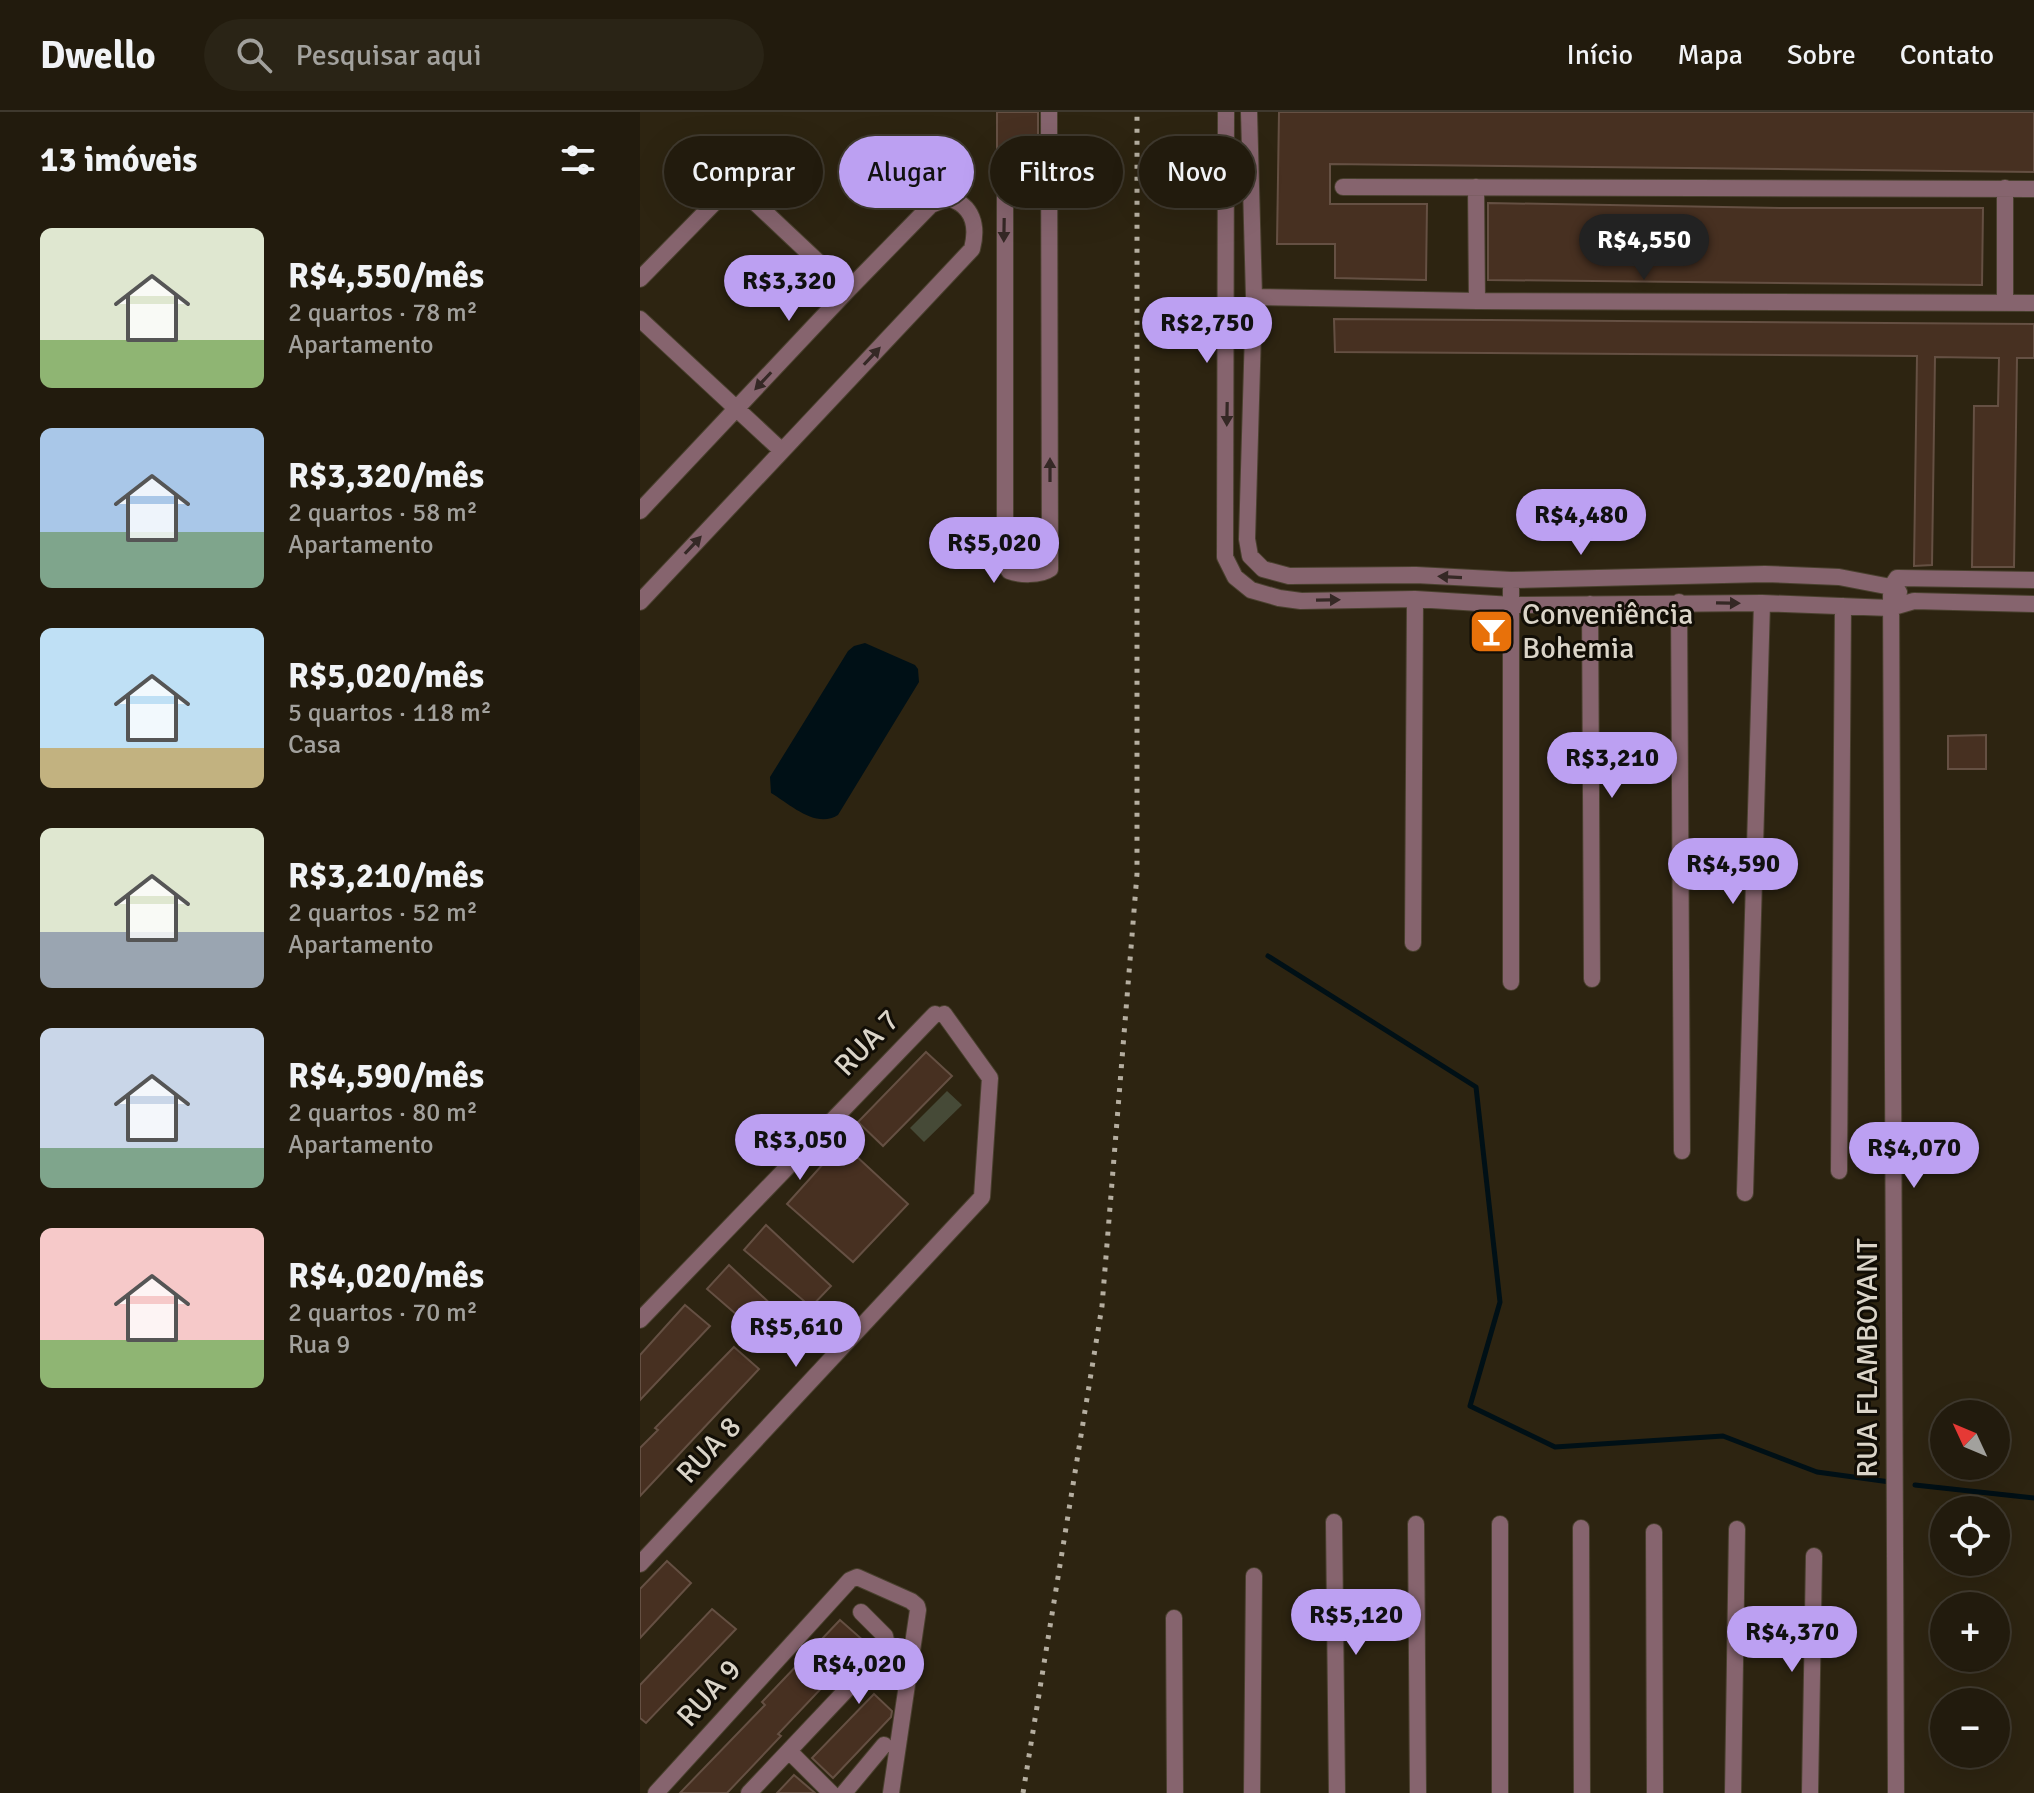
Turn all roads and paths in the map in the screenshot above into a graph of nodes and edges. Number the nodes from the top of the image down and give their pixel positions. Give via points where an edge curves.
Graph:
1 (1049, 112) edge
2 (1226, 112) edge
3 (1249, 112) edge
4 (1049, 136) edge
5 (1049, 166) joint
6 (1343, 187) dead end
7 (1476, 187) junction
8 (2005, 188) junction
9 (2034, 189) edge
10 (1226, 221) junction
11 (1251, 221) junction
12 (640, 279) edge
13 (848, 290) junction
14 (1254, 297) junction
15 (1477, 301) junction
16 (2005, 303) junction
17 (2034, 303) edge
18 (640, 319) edge
19 (737, 408) junction
20 (782, 451) junction
21 (640, 511) edge
22 (1263, 569) junction
23 (1511, 580) junction
24 (2034, 580) edge
25 (1891, 587) junction
26 (1251, 590) junction
27 (1415, 599) junction
28 (1914, 601) junction
29 (640, 602) edge
30 (1679, 602) junction
31 (1762, 603) junction
32 (1590, 604) junction
33 (2034, 604) edge
34 (1512, 605) junction
35 (1843, 606) junction
36 (1890, 608) junction
37 (1413, 943) dead end
38 (1592, 979) dead end
39 (1511, 982) dead end
40 (1682, 1151) dead end
41 (1839, 1171) dead end
42 (1745, 1193) dead end
43 (982, 1197) joint
44 (640, 1320) edge
45 (1334, 1522) dead end
46 (1416, 1524) dead end
47 (1500, 1524) dead end
48 (1581, 1528) dead end
49 (1737, 1529) dead end
50 (1654, 1532) dead end
51 (1814, 1556) dead end
52 (640, 1564) edge
53 (1254, 1576) dead end
54 (861, 1612) dead end
55 (1174, 1618) dead end
56 (884, 1745) dead end
57 (789, 1751) junction
58 (640, 1787) edge
59 (645, 1793) edge
60 (656, 1793) edge
61 (749, 1793) edge
62 (831, 1793) edge
63 (844, 1793) edge
64 (891, 1793) edge
65 (1175, 1793) edge
66 (1252, 1793) edge
67 (1337, 1793) edge
68 (1418, 1793) edge
69 (1500, 1793) edge
70 (1582, 1793) edge
71 (1655, 1793) edge
72 (1733, 1793) edge
73 (1810, 1793) edge
74 (1896, 1793) edge

1 - 4 street
2 - 10 street
3 - 11 street
5 -> 5 street via 1005,167 1005,563 1015,573 1050,569
6 - 7 street
7 - 8 street
7 - 15 street
8 - 9 street
8 - 16 street
10 - 11 street
10 -> 26 street via 1225,557 1235,577
11 - 14 street
12 - 13 street via 731,190 747,195
13 -> 19 street
20 -> 13 street via 972,249 974,224 968,209 948,198 931,205
14 - 15 street
14 - 22 street via 1247,539 1250,556
15 - 16 street
16 - 17 street
18 - 19 street
19 - 20 street
19 - 21 street
29 -> 20 street
23 -> 22 street via 1289,576
22 - 26 street
23 - 25 street via 1765,574 1839,577
23 - 34 street
24 - 25 street via 1897,578
25 - 28 street
25 - 36 street, RUA FLAMBOYANT
26 -> 27 street via 1301,601
27 - 34 street
27 - 37 street
28 - 33 street
28 - 36 street
30 -> 31 street
30 - 32 street
30 - 40 street
31 - 35 street
31 - 42 street
32 - 34 street
32 - 38 street
34 - 39 street
35 - 36 street
35 - 41 street
36 - 74 street, RUA FLAMBOYANT
43 - 44 street, RUA 7 via 990,1078 940,1014
43 - 52 street, RUA 8
45 - 67 street
46 - 68 street
47 - 69 street
48 - 70 street
49 - 72 street
50 - 71 street
51 - 73 street
53 - 66 street
54 - 57 street via 887,1645
55 - 65 street
56 - 63 street
57 - 61 street
57 - 62 street
58 - 59 street
60 - 64 street, RUA 9 via 853,1578 917,1606

